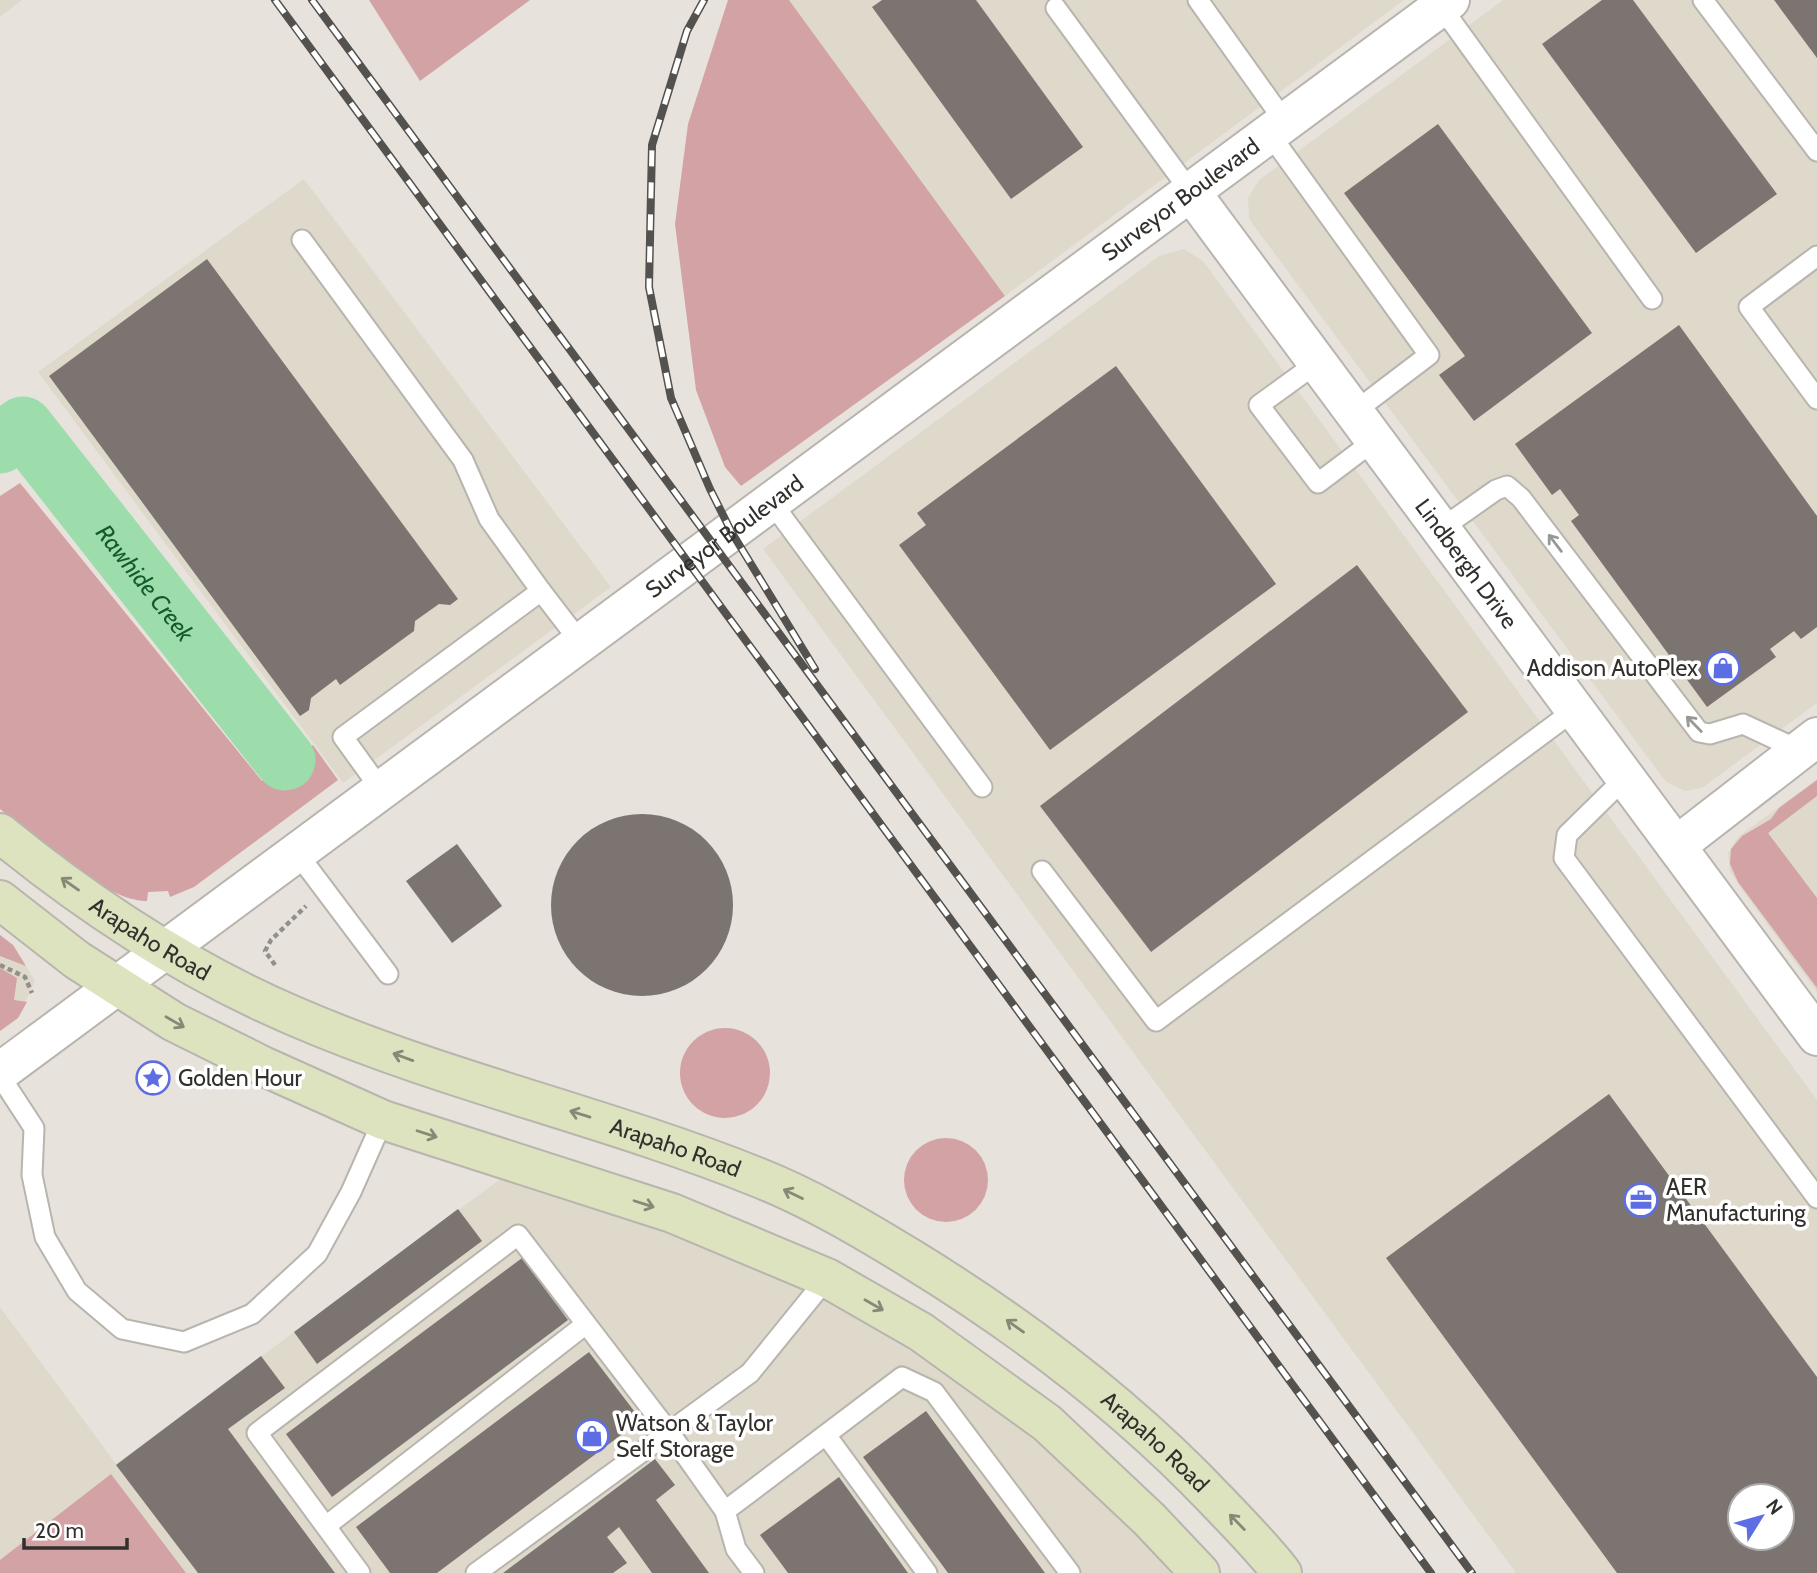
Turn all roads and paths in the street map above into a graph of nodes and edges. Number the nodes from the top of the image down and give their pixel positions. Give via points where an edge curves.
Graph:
1 (1199, 0) edge
2 (1703, 0) edge
3 (1442, 3) edge
4 (1056, 8) dead end
5 (1277, 127) junction
6 (1817, 151) edge
7 (1190, 191) junction
8 (302, 240) dead end
9 (1817, 256) edge
10 (1652, 299) dead end
11 (1317, 363) junction
12 (1817, 399) edge
13 (1365, 426) junction
14 (772, 503) junction
15 (1442, 528) junction
16 (541, 591) junction
17 (581, 643) junction
18 (1576, 709) junction
19 (1808, 743) edge
20 (1626, 777) junction
21 (982, 787) dead end
22 (382, 791) junction
23 (0, 832) edge
24 (1676, 846) junction
25 (297, 853) junction
26 (1042, 872) dead end
27 (0, 900) edge
28 (167, 950) junction
29 (0, 965) edge
30 (388, 974) dead end
31 (117, 986) junction
32 (32, 993) dead end
33 (1817, 1036) edge
34 (0, 1074) edge
35 (383, 1120) junction
36 (1817, 1198) edge
37 (854, 1224) junction
38 (827, 1278) junction
39 (586, 1324) junction
40 (669, 1432) junction
41 (826, 1435) junction
42 (725, 1511) junction
43 (326, 1525) junction
44 (360, 1573) edge
45 (476, 1573) edge
46 (754, 1573) edge
47 (927, 1573) edge
48 (1070, 1573) edge
49 (1200, 1573) edge
50 (1282, 1573) edge

1 - 5 lane
2 - 6 lane
3 - 5 street, Surveyor Boulevard
3 - 10 lane
4 - 7 lane
5 - 7 street, Surveyor Boulevard
5 - 13 lane via 1429,355
7 - 11 street, Lindbergh Drive
7 - 14 street, Surveyor Boulevard
8 - 16 lane via 463,460 489,519
9 - 12 lane via 1749,307
11 - 13 street, Lindbergh Drive
11 - 13 lane via 1259,405 1318,483
13 - 15 street, Lindbergh Drive
14 - 17 street, Surveyor Boulevard
14 - 21 lane
15 - 18 street, Lindbergh Drive
19 -> 15 lane via 1742,724 1710,734 1699,732 1521,498 1507,486
16 - 17 lane
16 - 22 lane via 343,737
17 - 22 street, Surveyor Boulevard
18 - 20 street, Lindbergh Drive
18 - 26 lane via 1156,1021
19 - 24 street
20 - 24 street, Lindbergh Drive
20 - 36 lane via 1567,835 1564,858
22 - 25 street, Surveyor Boulevard
28 -> 23 main road, Arapaho Road
24 - 33 street, Lindbergh Drive
25 - 28 street, Surveyor Boulevard
25 - 30 lane
27 - 31 main road
28 - 31 street, Surveyor Boulevard
37 -> 28 main road, Arapaho Road via 748,1173 292,1015
29 - 32 path via 25,976
31 - 34 street, Surveyor Boulevard
31 -> 35 main road via 194,1033
34 - 35 lane via 34,1128 32,1175 45,1237 77,1291 122,1329 184,1342 252,1314 317,1254
35 -> 38 main road via 671,1213
37 - 38 main road
50 -> 37 main road, Arapaho Road via 1180,1462 1070,1367 983,1303
38 - 40 lane via 750,1373
38 -> 49 main road via 920,1332 1047,1423
39 - 40 lane
39 - 43 lane
39 - 43 lane via 518,1235 257,1433
40 - 42 lane
40 - 45 lane
41 - 42 lane
41 - 47 lane
41 - 48 lane via 902,1377 934,1392
42 - 46 lane via 736,1549
43 - 44 lane

